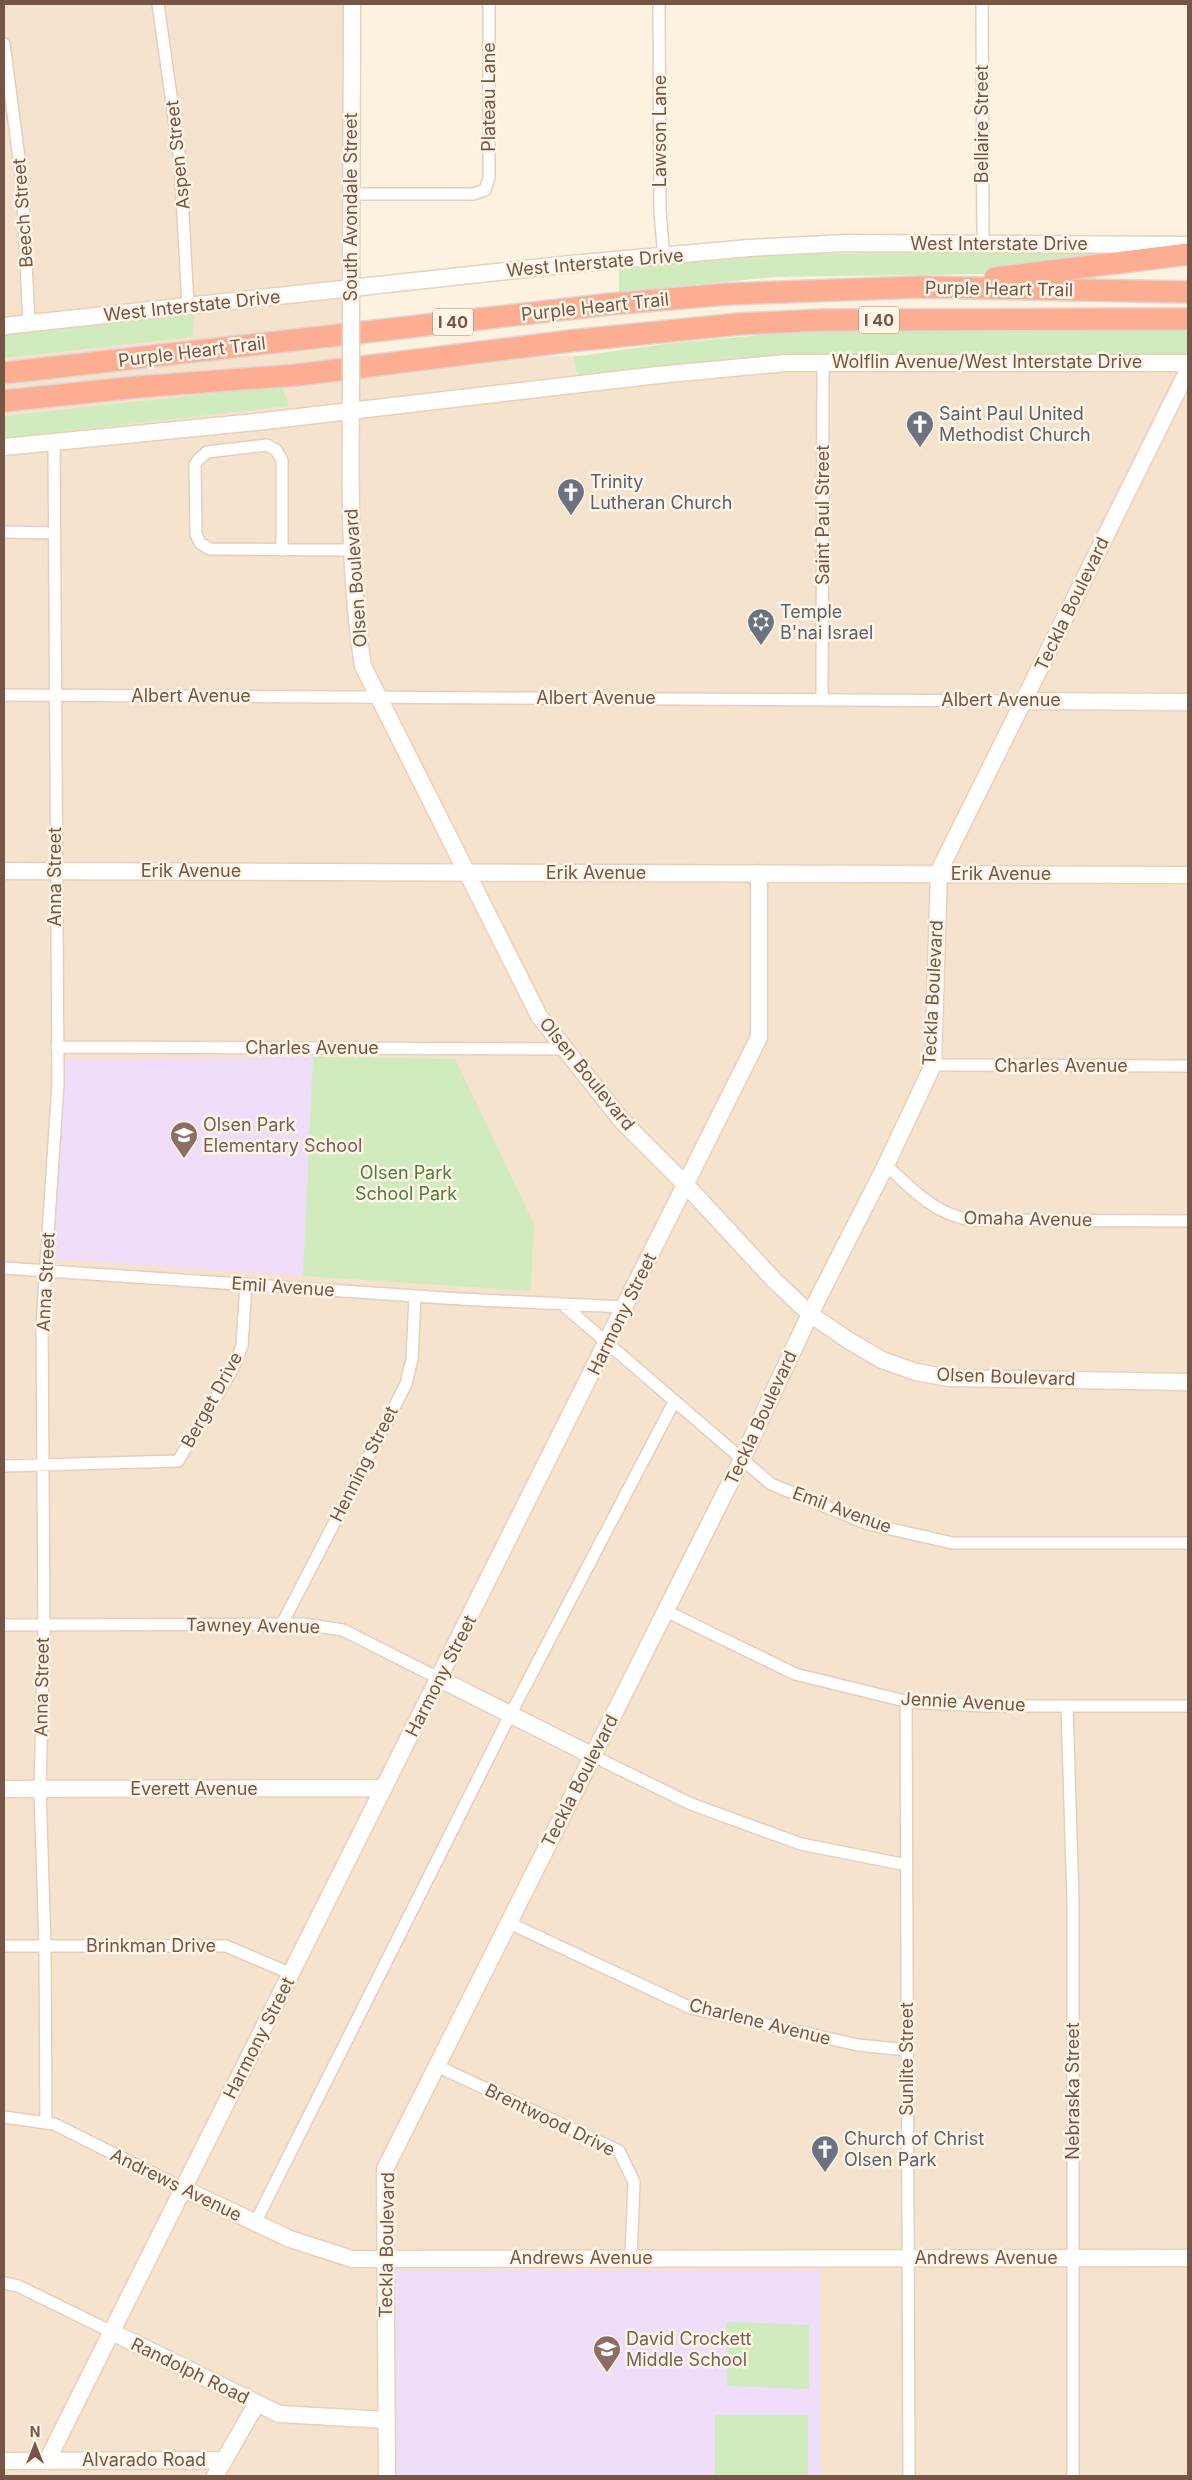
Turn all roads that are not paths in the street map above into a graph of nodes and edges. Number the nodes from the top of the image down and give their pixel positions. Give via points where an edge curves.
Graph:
1 (158, 4) edge
2 (352, 4) edge
3 (489, 4) edge
4 (660, 4) edge
5 (982, 4) edge
6 (4, 44) edge
7 (351, 194) junction
8 (983, 244) junction
9 (1188, 245) edge
10 (1188, 254) edge
11 (664, 257) junction
12 (921, 287) junction
13 (352, 289) junction
14 (1188, 292) edge
15 (188, 306) junction
16 (1149, 319) junction
17 (1188, 319) edge
18 (1188, 323) edge
19 (29, 324) junction
20 (4, 326) edge
21 (823, 362) junction
22 (1188, 364) edge
23 (4, 365) edge
24 (76, 366) junction
25 (1188, 370) edge
26 (4, 373) edge
27 (137, 387) junction
28 (4, 401) edge
29 (351, 411) junction
30 (4, 413) edge
31 (54, 442) junction
32 (4, 446) edge
33 (4, 532) edge
34 (55, 533) junction
35 (282, 550) junction
36 (351, 550) junction
37 (4, 695) edge
38 (55, 695) junction
39 (378, 697) junction
40 (822, 699) junction
41 (1024, 701) junction
42 (1188, 702) edge
43 (4, 871) edge
44 (56, 871) junction
45 (467, 872) junction
46 (759, 873) junction
47 (939, 874) junction
48 (1188, 875) edge
49 (57, 1046) junction
50 (566, 1049) junction
51 (933, 1065) junction
52 (1188, 1066) edge
53 (886, 1165) junction
54 (686, 1185) junction
55 (1188, 1221) edge
56 (4, 1268) edge
57 (46, 1271) junction
58 (246, 1284) junction
59 (415, 1296) junction
60 (562, 1304) junction
61 (626, 1307) junction
62 (810, 1314) junction
63 (607, 1344) junction
64 (1188, 1382) edge
65 (674, 1402) junction
66 (742, 1460) junction
67 (4, 1466) edge
68 (43, 1466) junction
69 (1188, 1543) edge
70 (666, 1611) junction
71 (282, 1624) junction
72 (4, 1625) edge
73 (44, 1625) junction
74 (440, 1679) junction
75 (906, 1701) junction
76 (1067, 1706) junction
77 (1188, 1706) edge
78 (510, 1715) junction
79 (593, 1756) junction
80 (384, 1788) junction
81 (4, 1789) edge
82 (40, 1790) junction
83 (906, 1864) junction
84 (509, 1923) junction
85 (4, 1946) edge
86 (45, 1946) junction
87 (292, 1974) junction
88 (907, 2050) junction
89 (437, 2066) junction
90 (4, 2117) edge
91 (46, 2122) junction
92 (184, 2189) junction
93 (255, 2222) junction
94 (631, 2258) junction
95 (908, 2258) junction
96 (1073, 2258) junction
97 (1188, 2258) edge
98 (386, 2259) junction
99 (4, 2283) edge
100 (112, 2332) junction
101 (257, 2403) junction
102 (387, 2420) junction
103 (224, 2460) junction
104 (4, 2461) edge
105 (48, 2461) junction
106 (215, 2476) edge
107 (388, 2476) edge
108 (909, 2476) edge
109 (1073, 2476) edge

1 - 15 street, Aspen Street via 180,160
2 - 7 main road, South Avondale Street
3 - 7 street, Plateau Lane via 489,178 485,190 473,194
4 - 11 street, Lawson Lane via 660,212
5 - 8 street, Bellaire Street
6 - 19 street, Beech Street via 22,181
7 - 13 main road, South Avondale Street
8 - 9 main road, West Interstate Drive
8 - 11 main road, West Interstate Drive via 846,243
10 - 12 highway
11 - 13 main road, West Interstate Drive via 571,264
12 - 14 highway, Purple Heart Trail / I 40
12 - 24 highway, Purple Heart Trail / I 40 via 728,294 611,304
13 - 15 main road, West Interstate Drive
13 - 29 main road, South Avondale Street, bridge
15 - 19 main road, West Interstate Drive
16 - 17 highway, Purple Heart Trail / I 40
16 - 18 highway
16 - 27 highway, Purple Heart Trail / I 40 via 823,320 739,324 297,375
19 - 20 main road, West Interstate Drive
21 - 22 main road, Wolflin Avenue/West Interstate Drive
21 - 29 main road, Wolflin Avenue/West Interstate Drive via 658,375
21 - 40 street, Saint Paul Street
23 - 24 highway
24 - 26 highway, Purple Heart Trail / I 40
25 - 41 main road, Teckla Boulevard
27 - 28 highway, Purple Heart Trail / I 40
27 - 30 highway
29 - 31 main road
29 - 36 main road, Olsen Boulevard
31 - 32 main road
31 - 34 street, Anna Street
33 - 34 street
34 - 38 street, Anna Street
35 - 35 street via 210,549 200,543 196,534 195,465 201,456 207,452 267,446 276,450 282,460
35 - 36 street
36 - 39 main road, Olsen Boulevard via 363,666
37 - 38 street, Albert Avenue
38 - 39 street, Albert Avenue
38 - 44 street, Anna Street
39 - 40 street, Albert Avenue
39 - 45 main road, Olsen Boulevard
40 - 41 street, Albert Avenue
41 - 42 main road, Albert Avenue
41 - 47 main road, Teckla Boulevard
43 - 44 main road, Erik Avenue
44 - 45 main road, Erik Avenue
44 - 49 street, Anna Street
45 - 46 main road, Erik Avenue
45 - 50 main road, Olsen Boulevard via 540,1016
46 - 47 main road, Erik Avenue
46 - 54 main road, Harmony Street via 760,1037
47 - 48 main road, Erik Avenue
47 - 51 main road, Teckla Boulevard
49 - 50 street, Charles Avenue
49 - 57 street, Anna Street via 58,1084
50 - 54 main road, Olsen Boulevard via 622,1121
51 - 52 street, Charles Avenue
51 - 53 main road, Teckla Boulevard
53 - 55 street, Omaha Avenue via 931,1206 954,1218
53 - 62 main road, Teckla Boulevard
54 - 61 main road, Harmony Street
54 - 62 main road, Olsen Boulevard
56 - 57 street, Emil Avenue
57 - 58 street, Emil Avenue
57 - 68 street, Anna Street via 42,1324
58 - 59 street, Emil Avenue
58 - 68 street, Berget Drive via 242,1346 232,1370 178,1461
59 - 60 street, Emil Avenue
59 - 71 street, Henning Street via 412,1359 406,1384
60 - 61 street, Emil Avenue
60 - 63 street, Emil Avenue
61 - 63 main road, Harmony Street
62 - 64 main road, Olsen Boulevard via 882,1360 916,1372 950,1378
62 - 66 main road, Teckla Boulevard
63 - 65 street, Emil Avenue
63 - 74 main road, Harmony Street
65 - 66 street, Emil Avenue
65 - 78 street
66 - 69 street, Emil Avenue via 772,1484 868,1524 953,1543
66 - 70 main road, Teckla Boulevard
67 - 68 street, Berget Drive
68 - 73 street, Anna Street
70 - 75 street, Jennie Avenue via 795,1674
70 - 79 main road, Teckla Boulevard
71 - 73 street, Tawney Avenue
71 - 74 street, Tawney Avenue via 343,1630
72 - 73 street, Tawney Avenue
73 - 82 street, Anna Street
74 - 78 main road, Tawney Avenue
74 - 80 main road, Harmony Street
75 - 76 street, Jennie Avenue via 986,1706
75 - 83 street, Sunlite Street
76 - 77 street, Jennie Avenue
76 - 96 street, Nebraska Street via 1073,1901
78 - 79 main road, Tawney Avenue
78 - 93 street
79 - 83 street via 691,1804 801,1844
79 - 84 main road, Teckla Boulevard
80 - 82 main road, Everett Avenue
80 - 87 main road, Harmony Street
81 - 82 main road, Everett Avenue
82 - 86 street, Anna Street
83 - 88 street, Sunlite Street
84 - 88 street, Charlene Avenue via 691,2008 858,2045
84 - 89 main road, Teckla Boulevard
85 - 86 street, Brinkman Drive
86 - 87 street, Brinkman Drive via 226,1946
86 - 91 street, Anna Street
87 - 92 main road, Harmony Street
88 - 95 street, Sunlite Street
89 - 94 street, Brentwood Drive via 620,2151 634,2182
89 - 98 main road, Teckla Boulevard via 385,2169
90 - 91 street, Andrews Avenue
91 - 92 street, Andrews Avenue
92 - 93 main road, Andrews Avenue
92 - 100 main road, Harmony Street
93 - 98 main road, Andrews Avenue via 352,2259
94 - 95 main road, Andrews Avenue
94 - 98 main road, Andrews Avenue
95 - 96 main road, Andrews Avenue
95 - 108 street, Sunlite Street
96 - 97 main road, Andrews Avenue
96 - 109 street, Nebraska Street
98 - 102 main road, Teckla Boulevard
99 - 100 street, Randolph Road via 18,2286
100 - 101 main road, Randolph Road
100 - 105 main road, Harmony Street
101 - 102 main road, Randolph Road via 279,2414
101 - 103 main road
102 - 107 main road, Teckla Boulevard
103 - 105 main road, Alvarado Road
103 - 106 main road
104 - 105 main road, Alvarado Road

